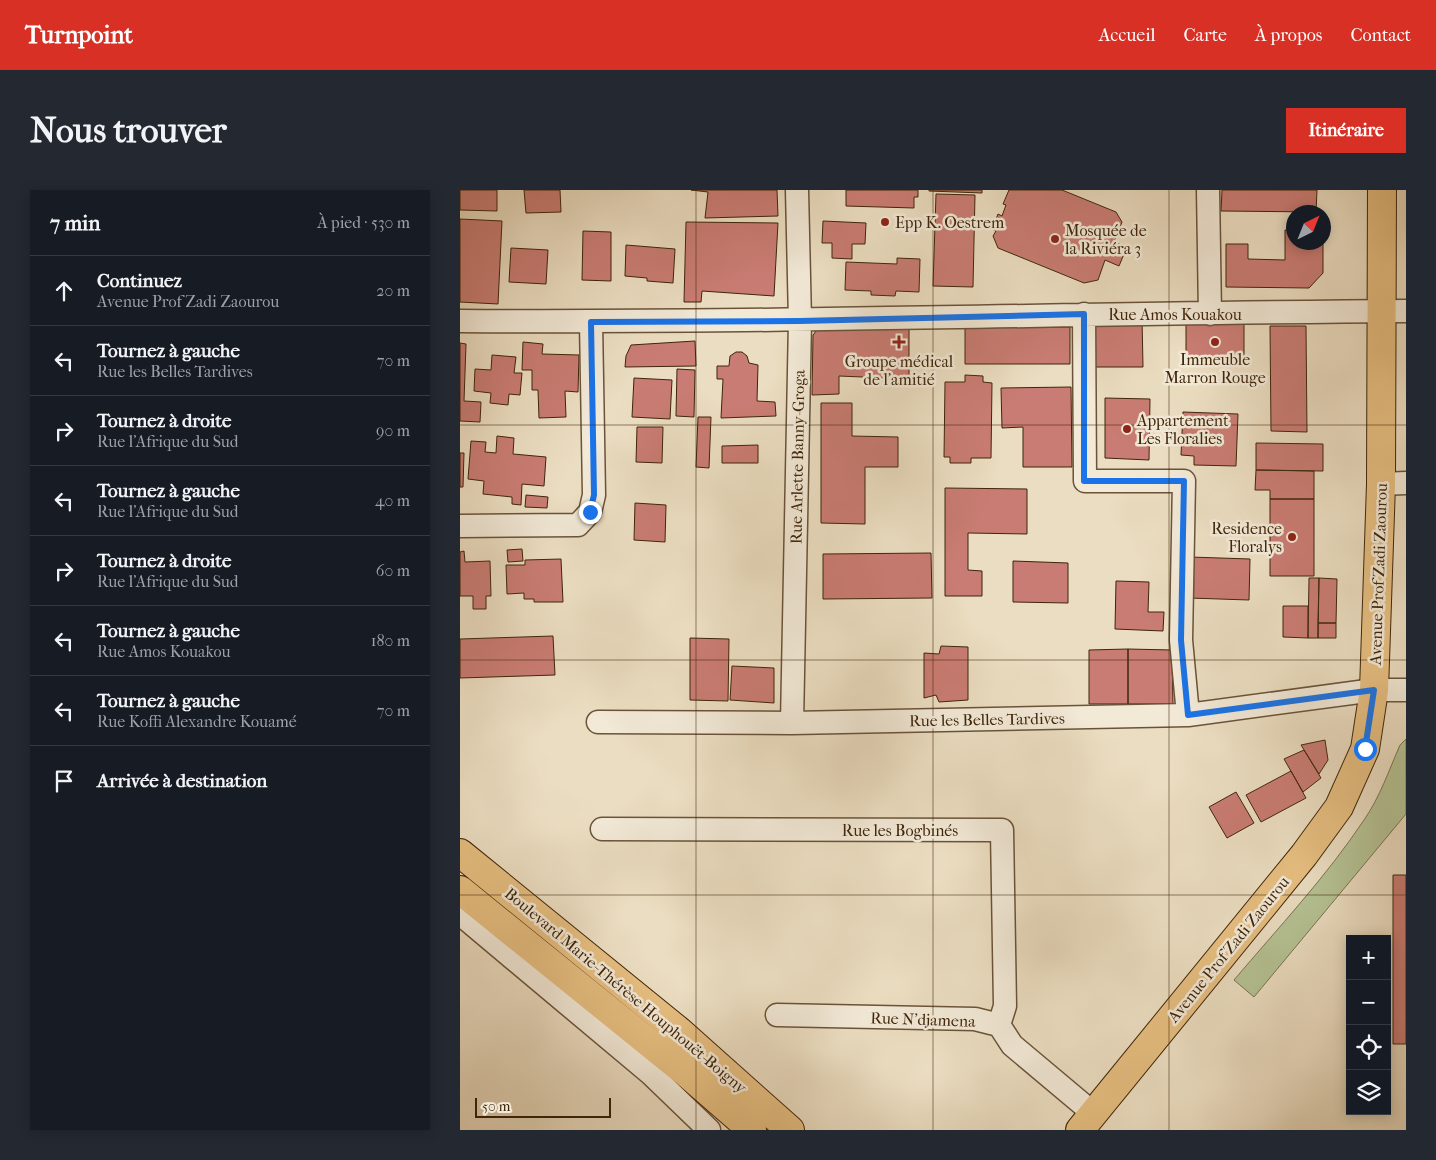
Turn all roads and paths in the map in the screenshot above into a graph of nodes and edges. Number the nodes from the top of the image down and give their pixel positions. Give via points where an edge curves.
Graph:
1 (798, 190) edge
2 (1208, 190) edge
3 (1382, 190) edge
4 (1393, 311) edge
5 (1084, 314) junction
6 (1210, 314) junction
7 (460, 321) edge
8 (800, 321) junction
9 (591, 322) junction
10 (1393, 484) edge
11 (460, 526) edge
12 (1374, 690) junction
13 (1406, 690) edge
14 (1188, 715) junction
15 (598, 722) dead end
16 (792, 723) junction
17 (602, 829) dead end
18 (460, 853) edge
19 (460, 890) edge
20 (460, 914) edge
21 (777, 1015) dead end
22 (1000, 1025) junction
23 (1089, 1124) edge
24 (709, 1130) edge
25 (752, 1130) edge
26 (790, 1130) edge

1 - 8 street, Rue Arlette Banny-Groga
2 - 6 street
3 - 4 main road, Avenue Prof Zadi Zaourou
4 - 6 street, Rue Amos Kouakou
4 - 10 main road, Avenue Prof Zadi Zaourou
5 - 6 street, Rue Amos Kouakou
5 - 8 street, Rue Amos Kouakou
5 - 14 street via 1084,481 1184,481 1181,640
7 - 9 street, Rue Amos Kouakou
8 - 9 street, Rue Amos Kouakou
8 - 16 street, Rue Arlette Banny-Groga
9 - 11 street via 594,495 590,512 578,525
10 - 12 main road, Avenue Prof Zadi Zaourou
12 - 13 street, Rue les Belles Tardives
12 - 14 street, Rue les Belles Tardives
12 - 23 main road, Avenue Prof Zadi Zaourou via 1365,749 1339,807
14 - 16 street, Rue les Belles Tardives
15 - 16 street, Rue les Belles Tardives
17 - 22 street, Rue les Bogbinés via 1002,830 1005,1006
18 - 26 main road, Boulevard Marie-Thérèse Houphouët-Boigny via 679,1031
19 - 25 main road, Boulevard Marie-Thérèse Houphouët-Boigny
20 - 24 street via 651,1074
21 - 22 street, Rue N'djamena via 975,1019
22 - 23 street, Rue N'djamena via 1012,1045

